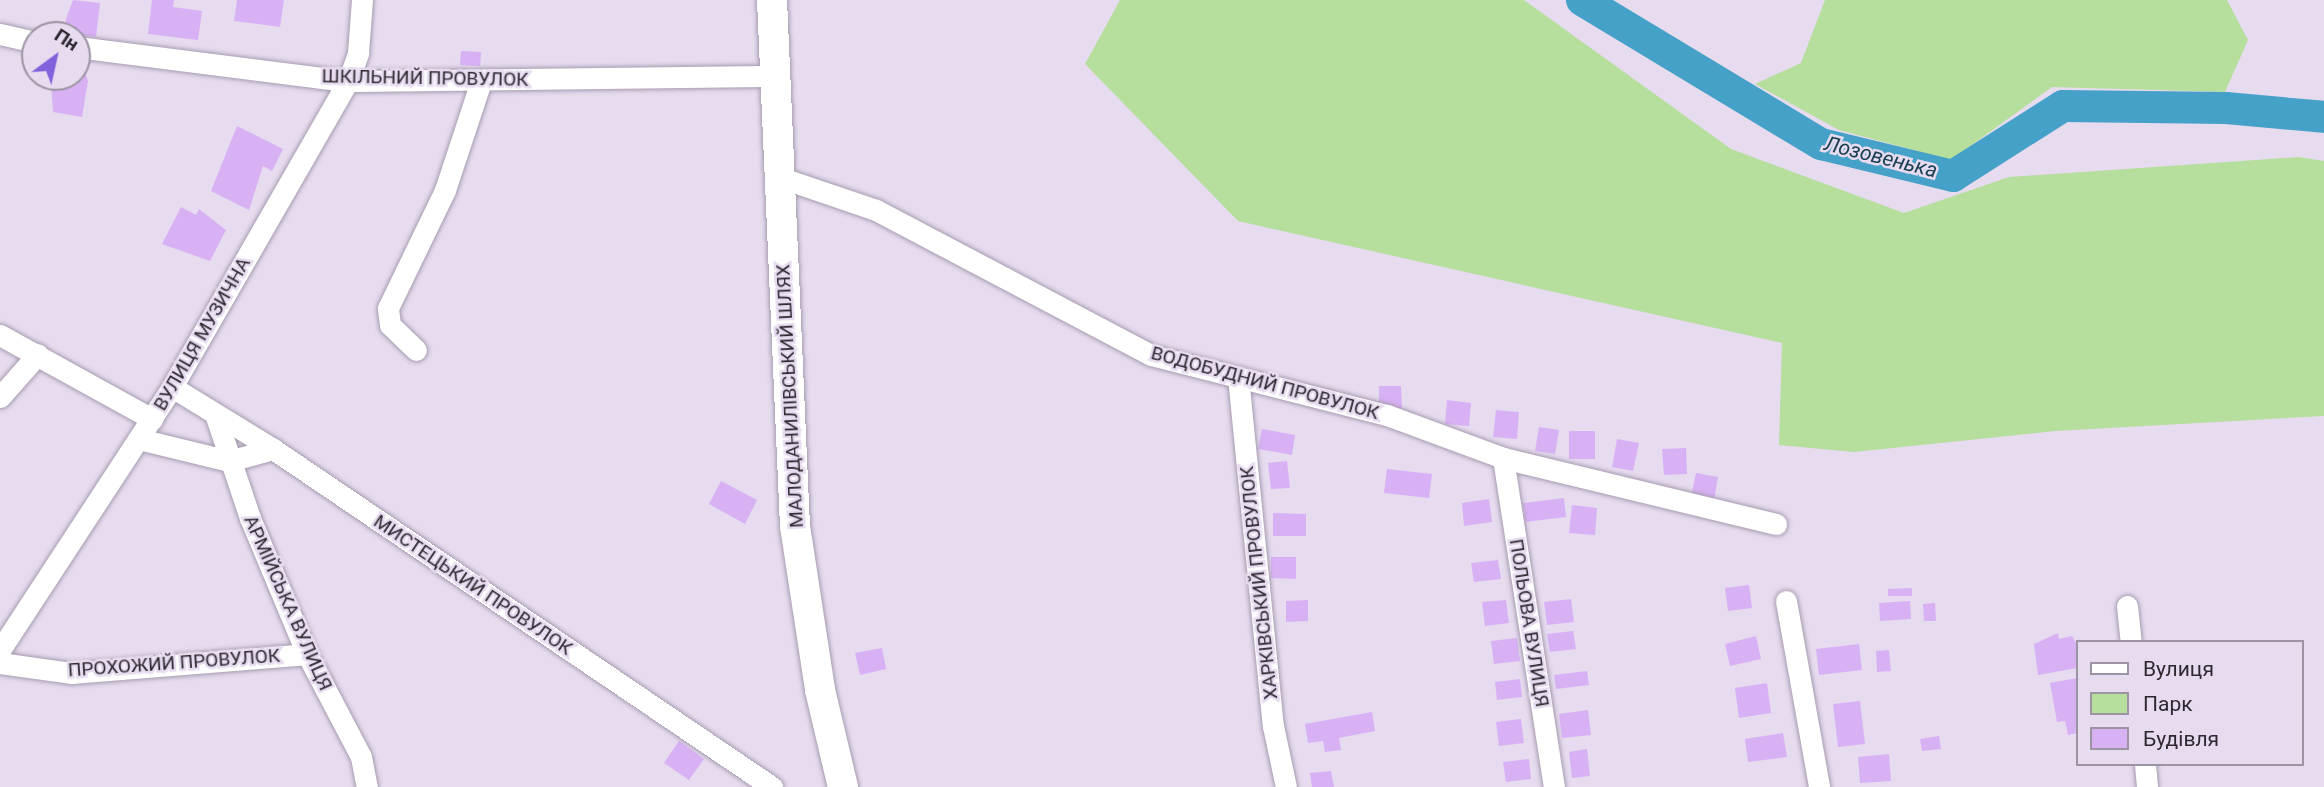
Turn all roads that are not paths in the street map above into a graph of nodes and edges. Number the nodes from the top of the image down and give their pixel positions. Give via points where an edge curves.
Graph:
1 (362, 0) edge
2 (772, 0) edge
3 (0, 34) edge
4 (21, 39) edge
5 (91, 49) edge
6 (775, 76) junction
7 (348, 81) junction
8 (481, 81) junction
9 (779, 177) junction
10 (0, 335) edge
11 (416, 350) dead end
12 (38, 354) junction
13 (1238, 377) junction
14 (173, 387) junction
15 (0, 397) edge
16 (216, 417) junction
17 (152, 419) junction
18 (139, 439) junction
19 (273, 449) junction
20 (1503, 458) junction
21 (229, 461) junction
22 (1776, 524) dead end
23 (1786, 601) dead end
24 (2127, 606) dead end
25 (2131, 640) edge
26 (0, 650) edge
27 (307, 654) junction
28 (0, 663) edge
29 (2145, 766) edge
30 (367, 787) edge
31 (772, 787) edge
32 (843, 787) edge
33 (1286, 787) edge
34 (1554, 787) edge
35 (1819, 787) edge
36 (2147, 787) edge

1 - 7 street, ВУЛИЦЯ МУЗИЧНА via 358,53
2 - 6 main road, МАЛОДАНИЛІВСЬКИЙ ШЛЯХ
3 - 4 street
5 - 7 street, ШКІЛЬНИЙ ПРОВУЛОК
6 - 8 street, ШКІЛЬНИЙ ПРОВУЛОК
6 - 9 main road, МАЛОДАНИЛІВСЬКИЙ ШЛЯХ
7 - 8 street, ШКІЛЬНИЙ ПРОВУЛОК
7 - 14 street, ВУЛИЦЯ МУЗИЧНА
8 - 11 street via 445,190 388,308 390,325
9 - 13 street, ВОДОБУДНИЙ ПРОВУЛОК via 876,210 1151,355
9 - 32 main road, МАЛОДАНИЛІВСЬКИЙ ШЛЯХ via 795,526 820,690
10 - 12 street
12 - 15 street
12 - 17 street
13 - 20 street, ВОДОБУДНИЙ ПРОВУЛОК via 1387,415
13 - 33 street, ХАРКІВСЬКИЙ ПРОВУЛОК via 1273,726
14 - 16 street, МИСТЕЦЬКИЙ ПРОВУЛОК
14 - 17 street, ВУЛИЦЯ МУЗИЧНА
16 - 19 street, МИСТЕЦЬКИЙ ПРОВУЛОК
16 - 21 street, АРМІЙСЬКА ВУЛИЦЯ
17 - 18 street, ВУЛИЦЯ МУЗИЧНА
18 - 21 street
18 - 26 street, ВУЛИЦЯ МУЗИЧНА
19 - 21 street
19 - 31 street, МИСТЕЦЬКИЙ ПРОВУЛОК
20 - 22 street, ВОДОБУДНИЙ ПРОВУЛОК
20 - 34 street, ПОЛЬОВА ВУЛИЦЯ
21 - 27 street, АРМІЙСЬКА ВУЛИЦЯ
23 - 35 street
24 - 25 street
27 - 28 street, ПРОХОЖИЙ ПРОВУЛОК via 72,673
27 - 30 street, АРМІЙСЬКА ВУЛИЦЯ via 360,757
29 - 36 street

